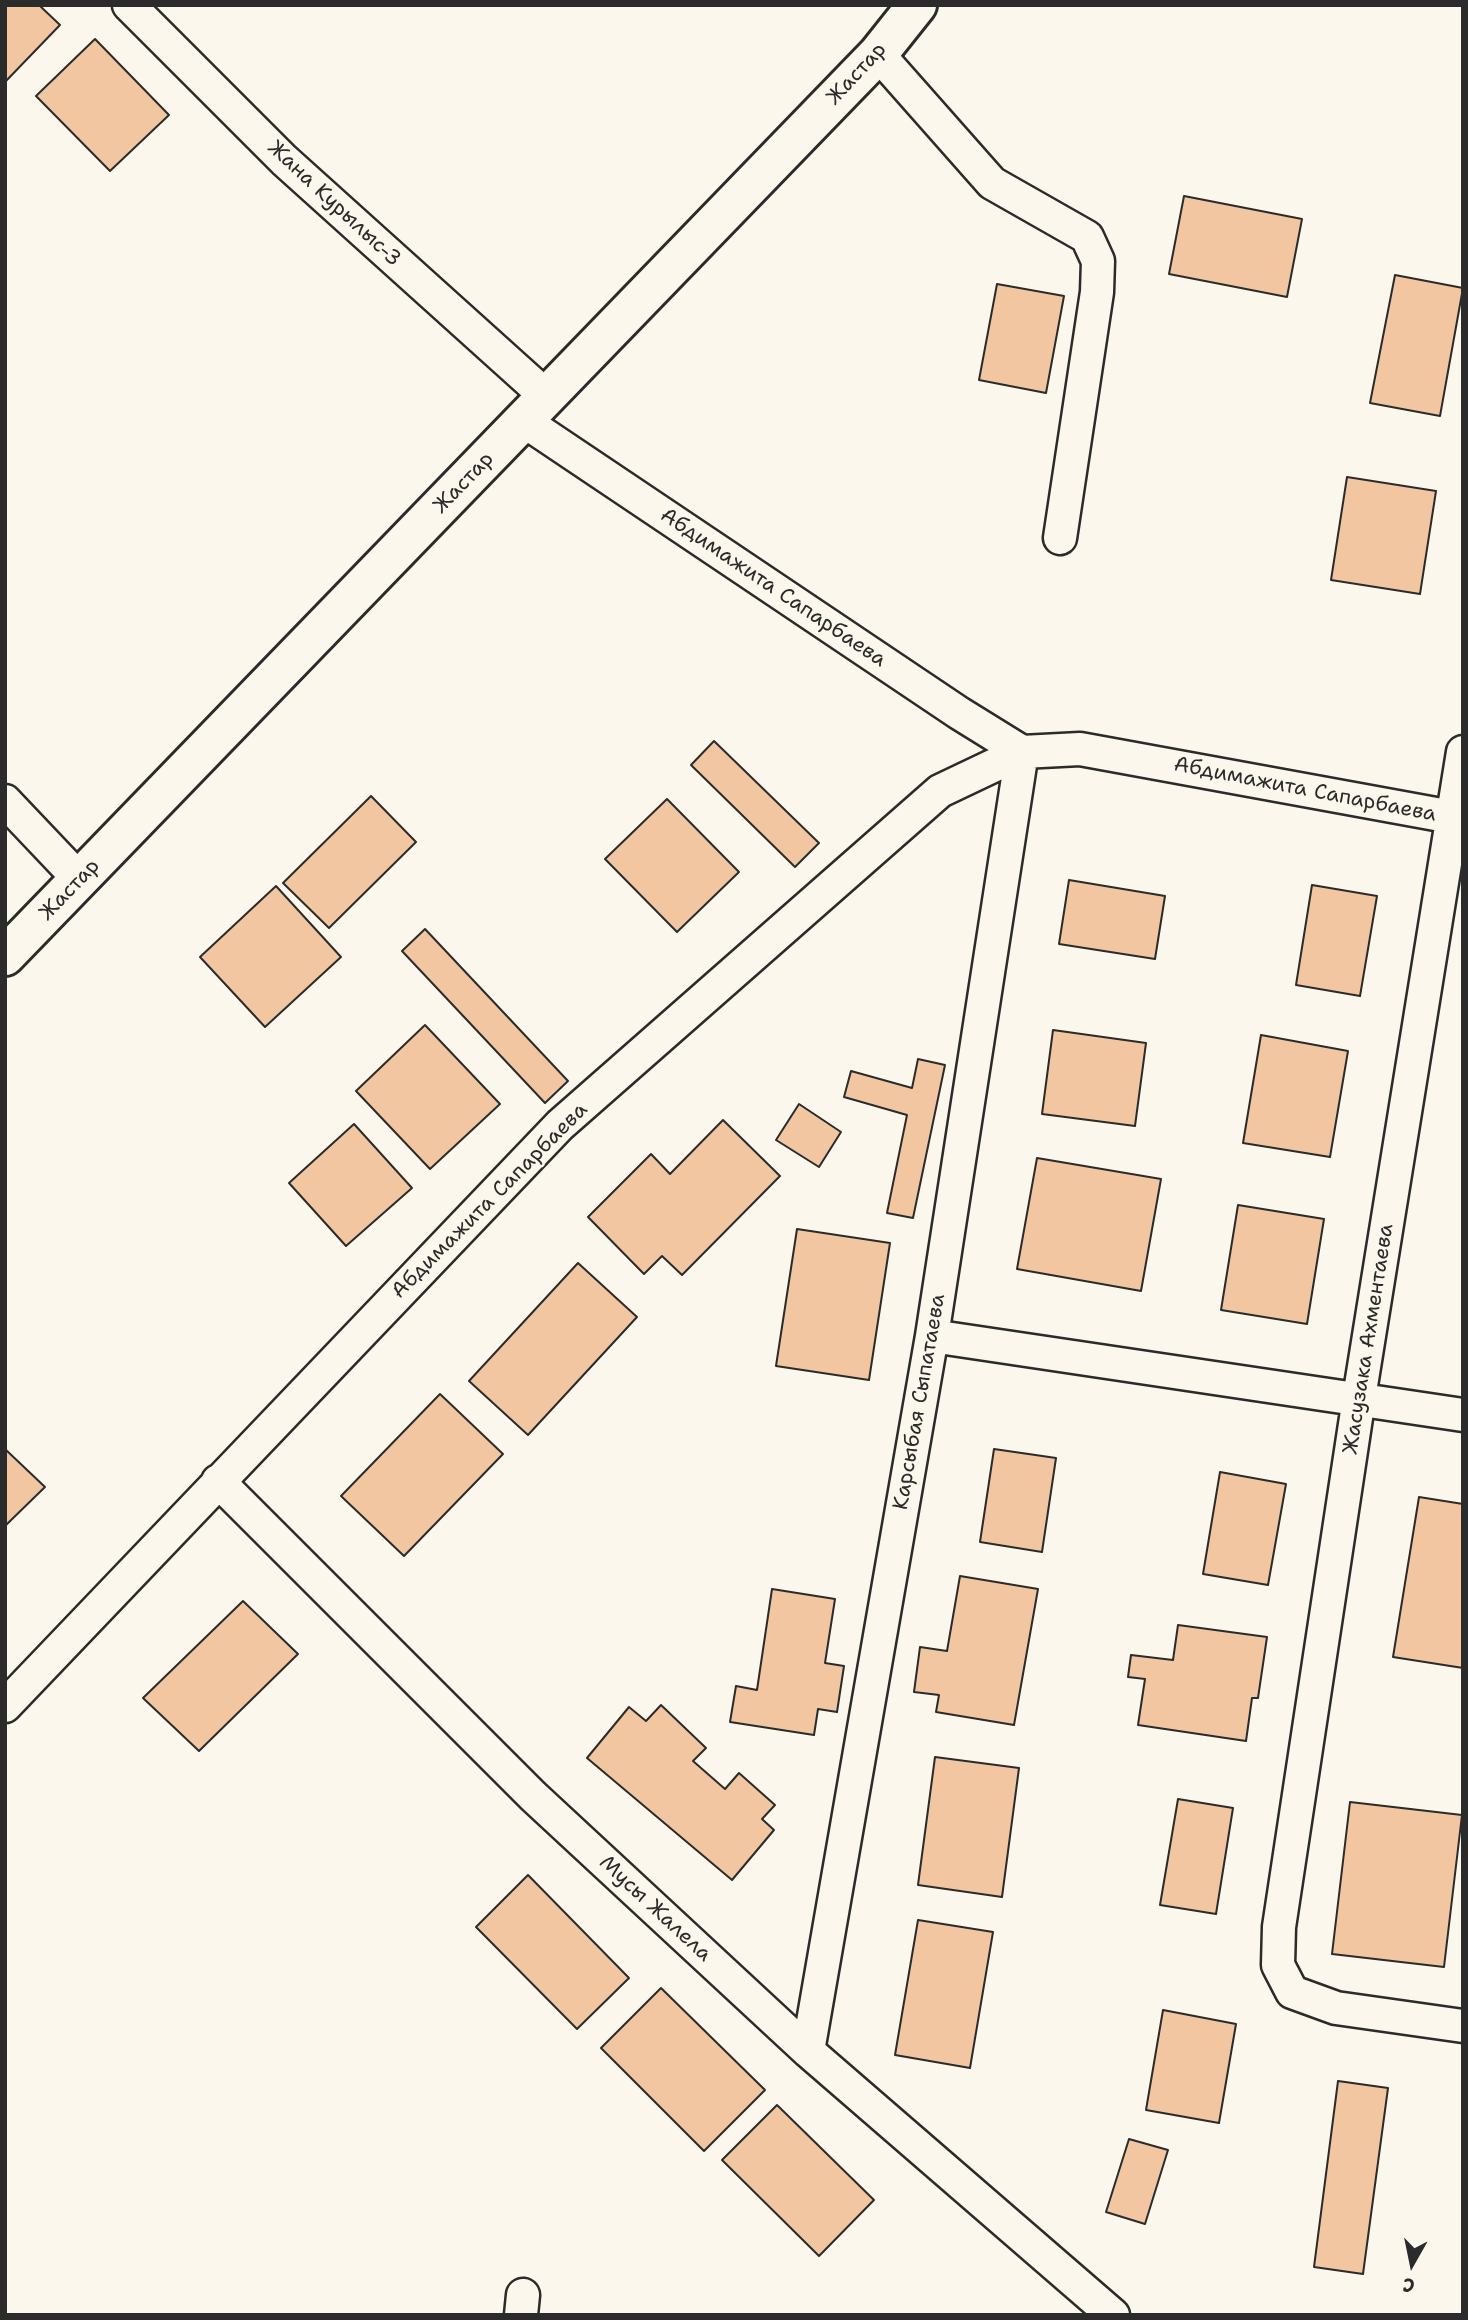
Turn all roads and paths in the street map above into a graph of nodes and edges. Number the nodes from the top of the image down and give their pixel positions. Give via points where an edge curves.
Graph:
1 (129, 5) edge
2 (917, 5) edge
3 (878, 54) junction
4 (535, 409) junction
5 (1060, 538) dead end
6 (1022, 752) junction
7 (1463, 752) edge
8 (5, 801) edge
9 (1458, 819) edge
10 (80, 880) junction
11 (5, 956) edge
12 (932, 1336) junction
13 (1359, 1398) junction
14 (1463, 1415) edge
15 (218, 1481) junction
16 (5, 1706) edge
17 (1463, 2026) edge
18 (808, 2051) junction
19 (1113, 2315) edge

1 - 4 street, Жана Курылыс-3
2 - 3 street, Жастар
3 - 4 street, Жастар
3 - 5 street via 992,183 1087,237 1098,261
4 - 6 street, Абдимажита Сапарбаева via 959,713
4 - 10 street, Жастар
6 - 9 street, Абдимажита Сапарбаева via 1080,748
6 - 12 street, Карсыбая Сыпатаева
6 - 15 street, Абдимажита Сапарбаева via 940,791 560,1125
7 - 9 street, Жасузака Ахментаева
8 - 10 street
9 - 13 street, Жасузака Ахментаева
10 - 11 street, Жастар
12 - 13 street
12 - 18 street, Карсыбая Сыпатаева
13 - 14 street
13 - 17 street, Жасузака Ахментаева via 1279,1927 1278,1965 1292,1992 1336,2008
15 - 16 street, Абдимажита Сапарбаева
15 - 18 street, Мусы Жалела via 533,1796
18 - 19 street, Мусы Жалела

